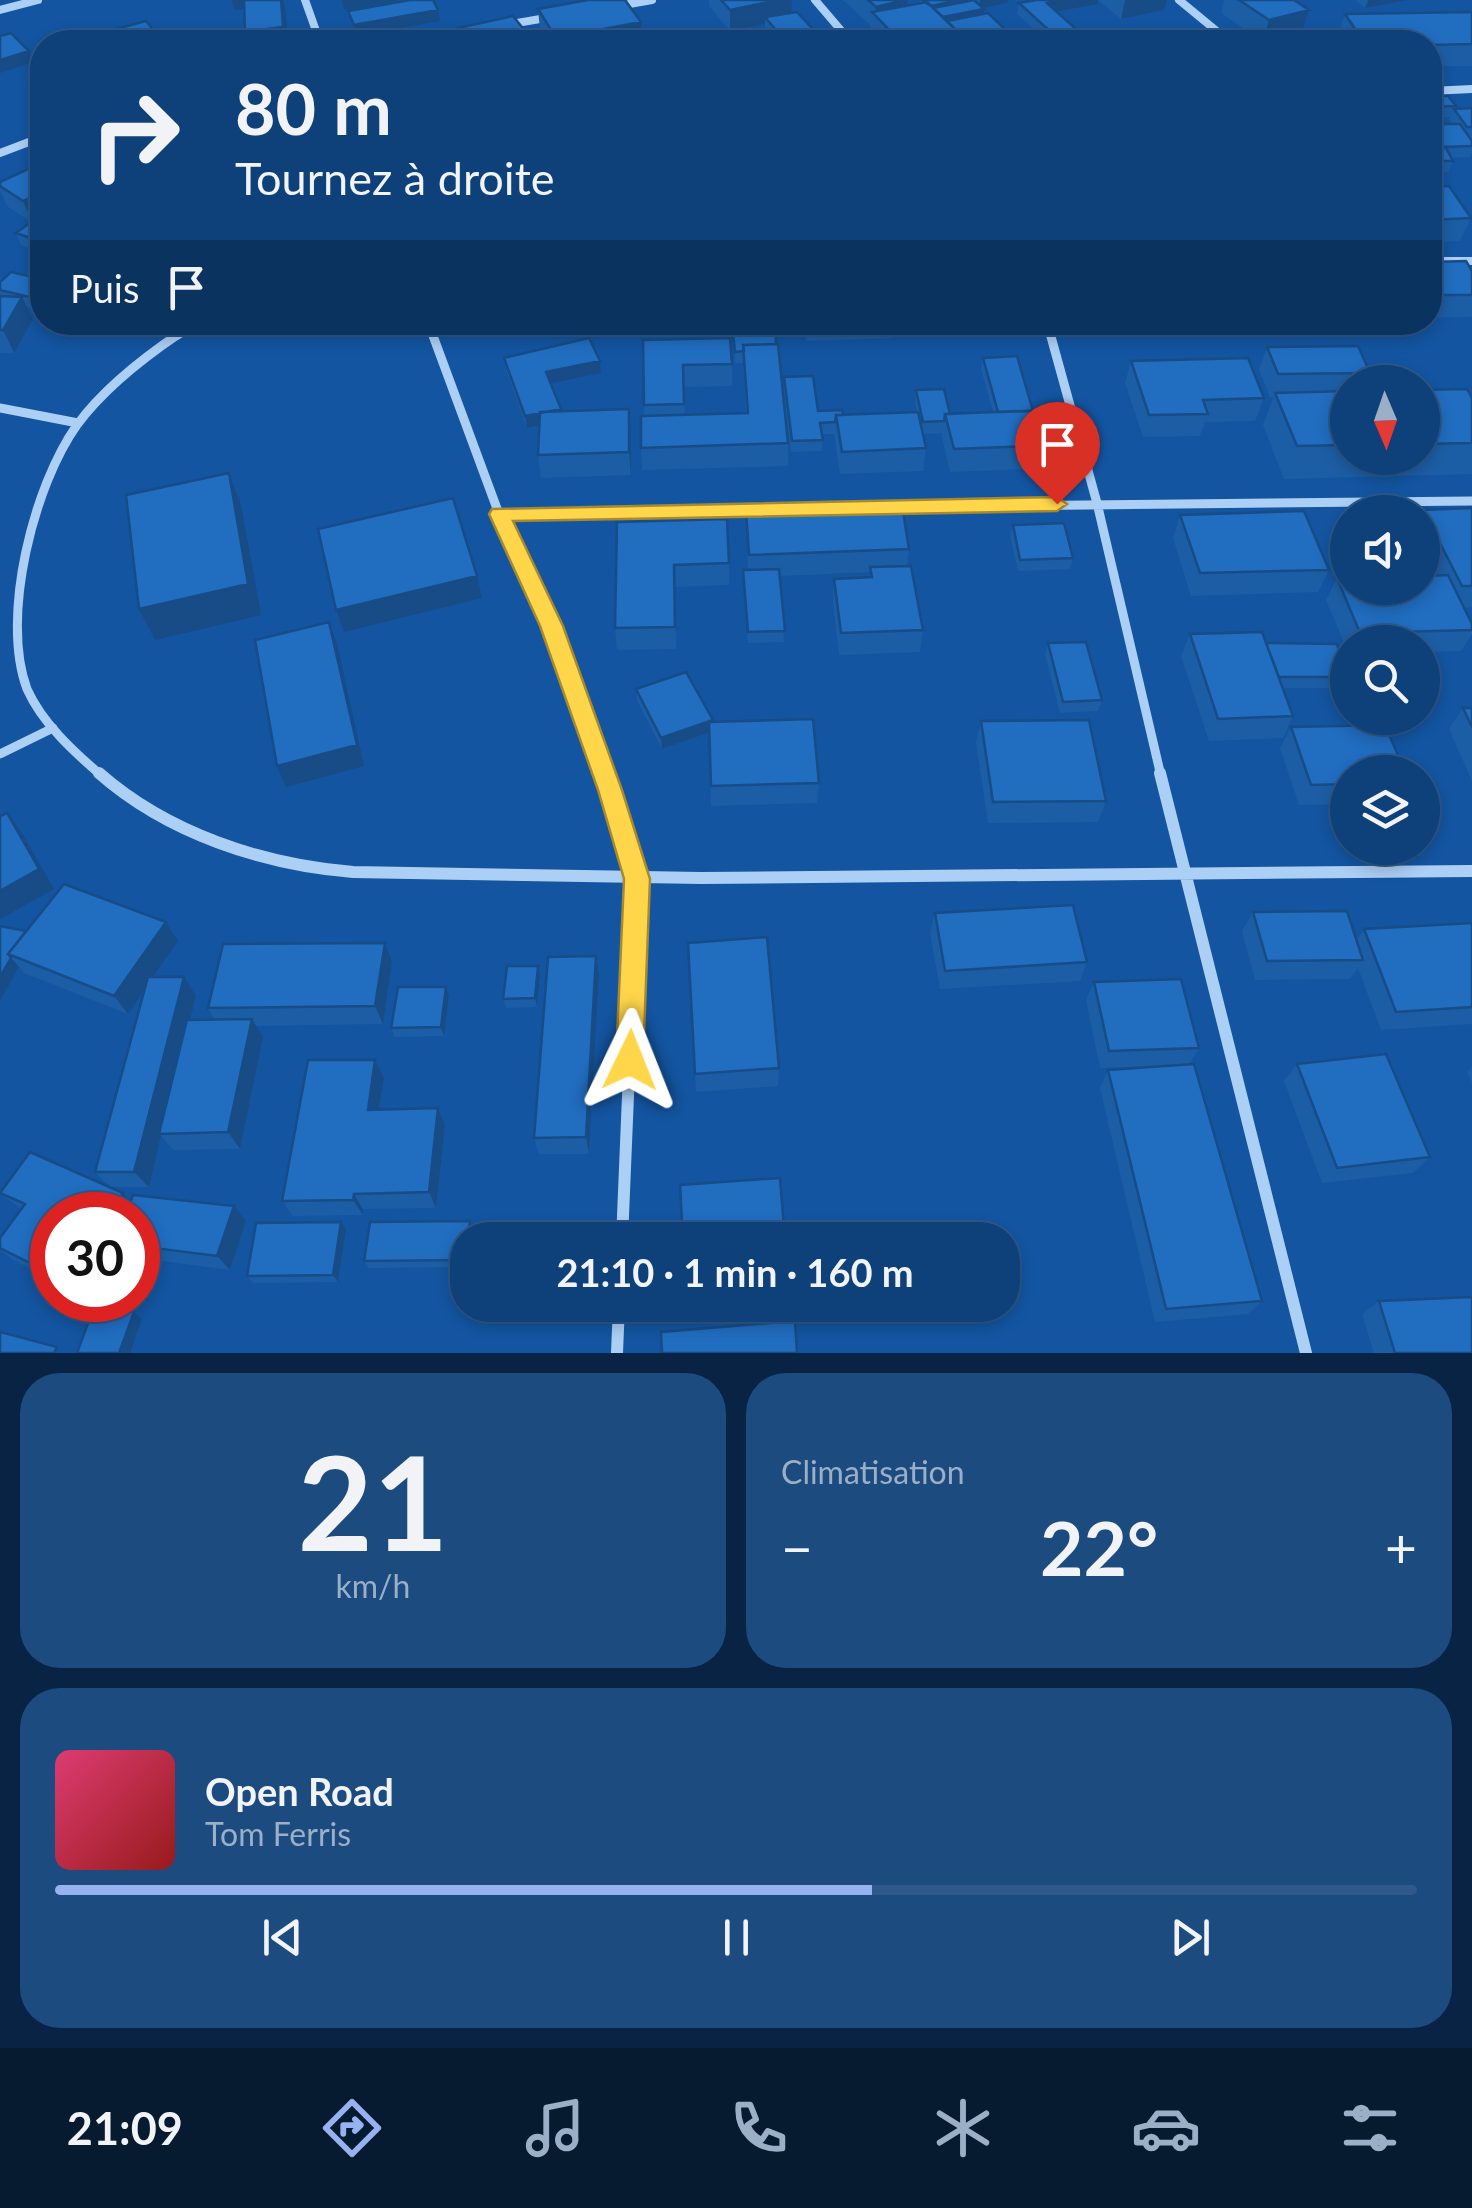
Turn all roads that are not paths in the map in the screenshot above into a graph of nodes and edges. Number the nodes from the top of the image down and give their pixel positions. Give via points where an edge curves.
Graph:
1 (38, 0) edge
2 (306, 0) edge
3 (652, 0) edge
4 (815, 0) edge
5 (1179, 0) edge
6 (613, 6) edge
7 (0, 10) edge
8 (554, 16) edge
9 (495, 26) edge
10 (316, 30) edge
11 (841, 30) edge
12 (1215, 30) edge
13 (1472, 89) edge
14 (1442, 90) edge
15 (30, 141) edge
16 (0, 153) edge
17 (1472, 260) edge
18 (1442, 261) edge
19 (181, 335) edge
20 (433, 335) edge
21 (1050, 335) edge
22 (0, 408) edge
23 (78, 423) junction
24 (1472, 502) edge
25 (1097, 503) junction
26 (878, 507) edge
27 (818, 508) edge
28 (499, 514) junction
29 (52, 728) junction
30 (0, 754) edge
31 (1472, 871) edge
32 (1184, 874) junction
33 (637, 879) junction
34 (623, 1222) edge
35 (619, 1322) edge
36 (618, 1353) edge
37 (1306, 1353) edge

1 - 7 street
2 - 10 street
3 - 6 street
4 - 11 street
5 - 12 street
8 - 9 street
13 - 14 street
15 - 16 street
17 - 18 street
19 - 23 street
20 - 28 street
21 - 25 street
22 - 23 street
23 - 29 street via 35,498 12,597 25,686
24 - 25 street
25 - 26 street
25 - 32 street
27 - 28 street
28 - 33 street via 552,626
29 - 30 street
29 - 33 street via 122,795 236,848 301,866
31 - 32 street
32 - 33 street
32 - 37 street
33 - 34 street
35 - 36 street

